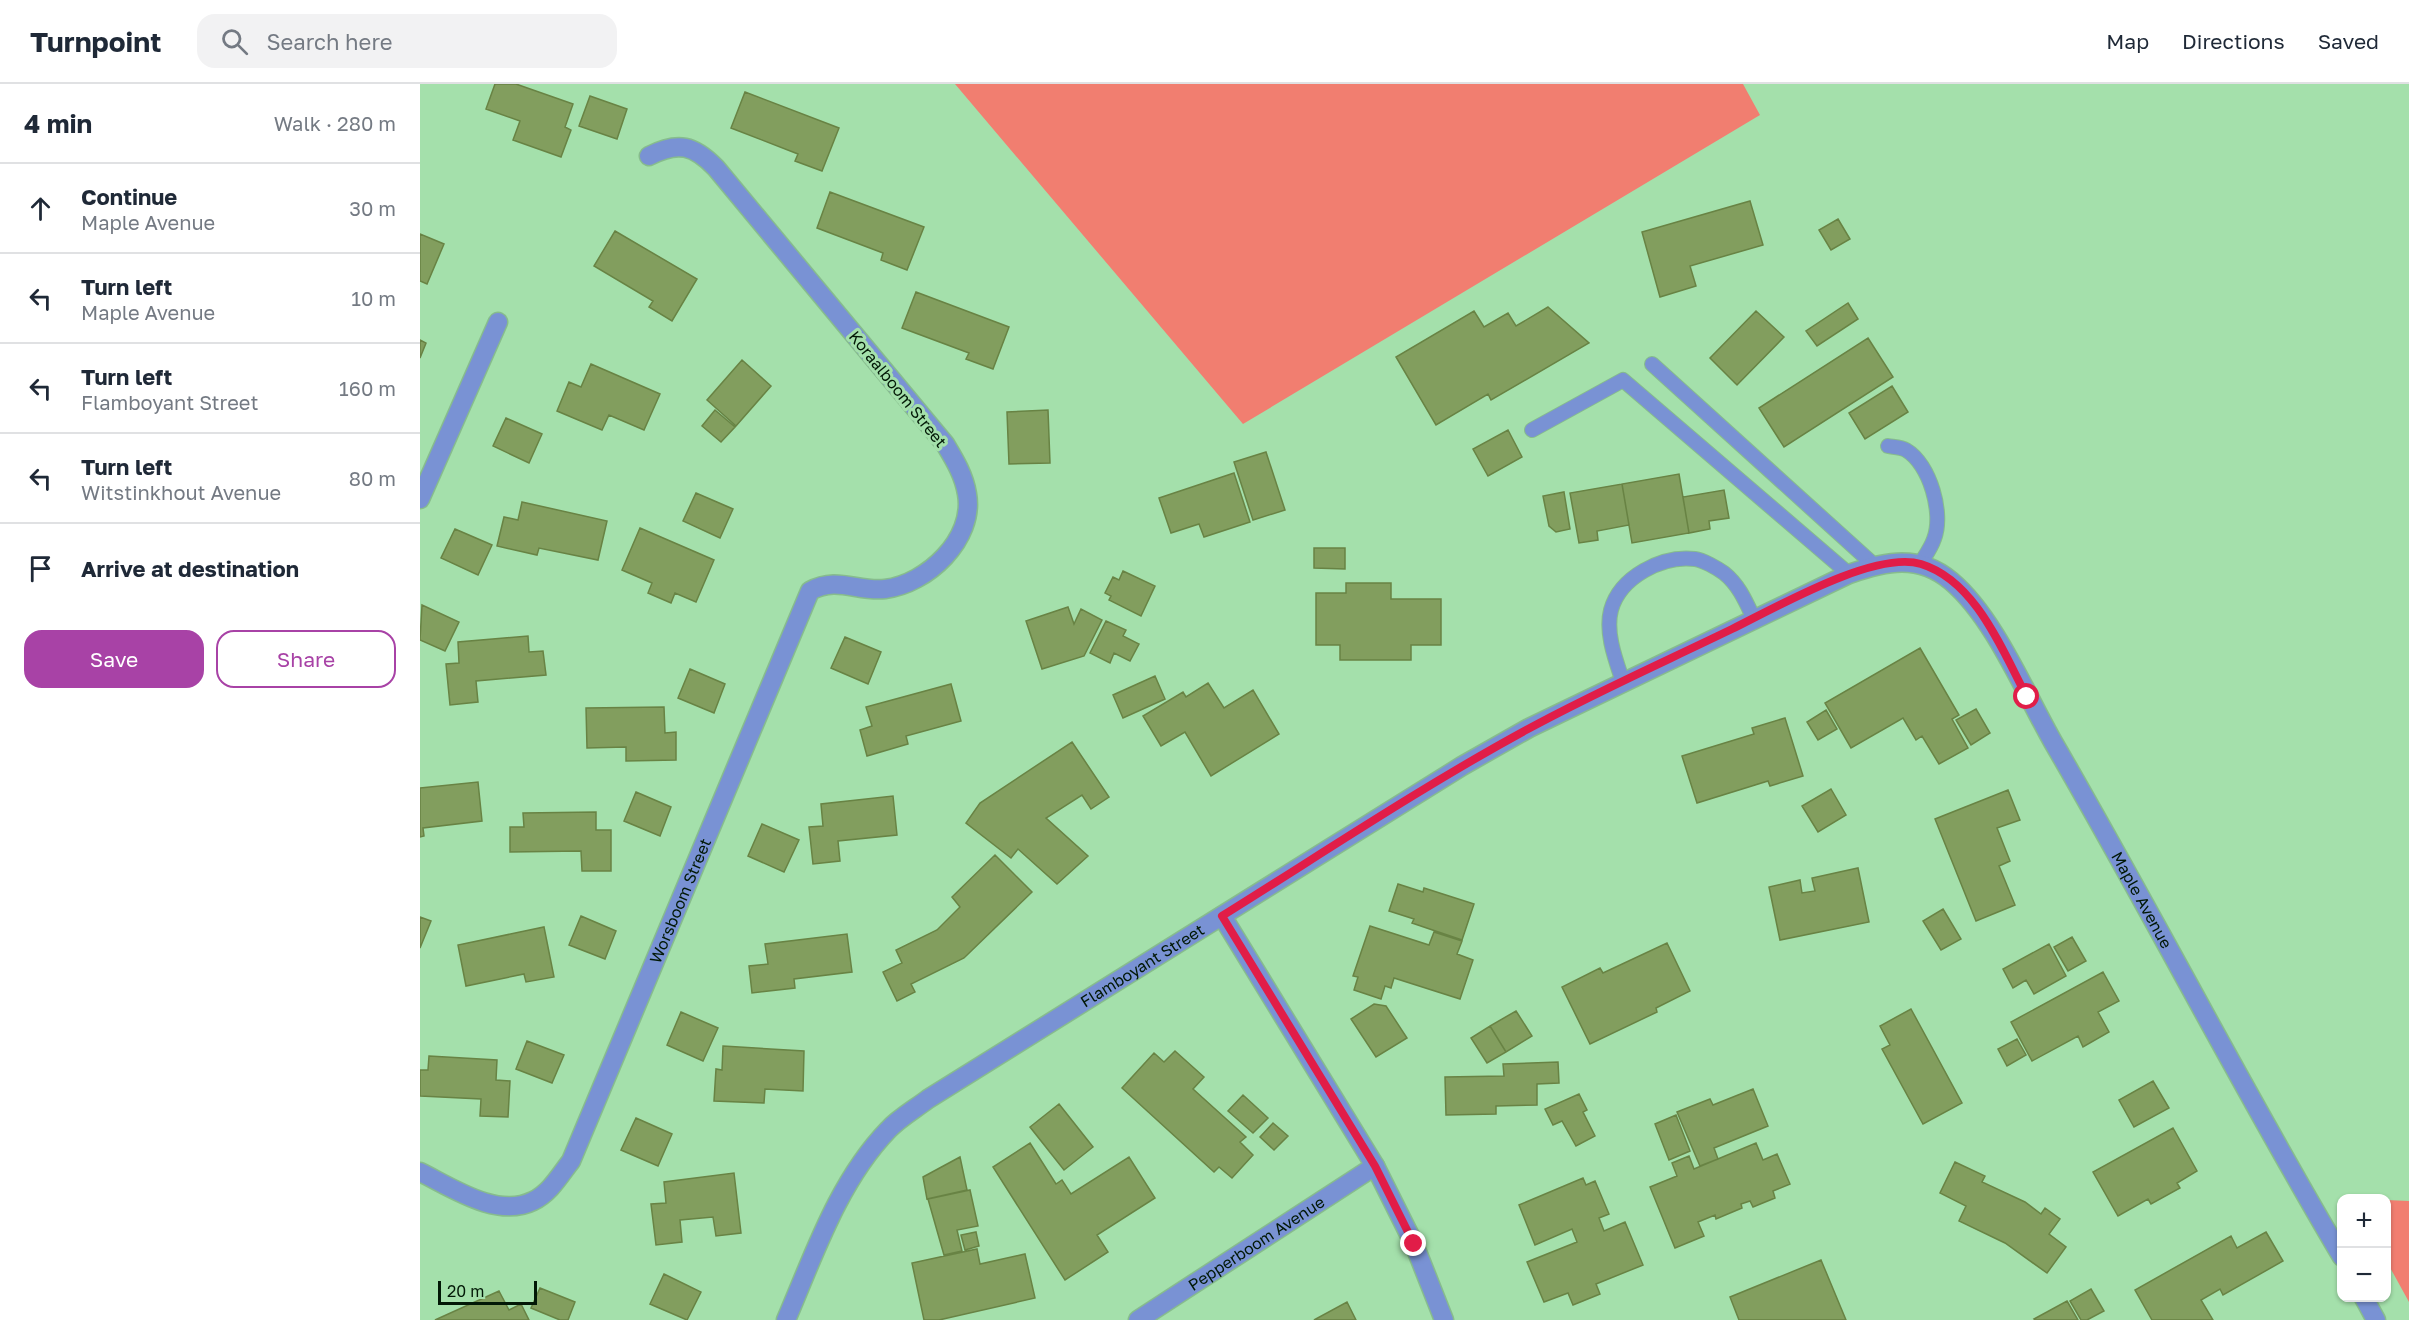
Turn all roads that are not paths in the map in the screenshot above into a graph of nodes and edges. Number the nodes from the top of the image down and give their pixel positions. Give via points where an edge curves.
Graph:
1 (648, 156) dead end
2 (498, 322) dead end
3 (1652, 364) dead end
4 (1532, 430) dead end
5 (1888, 446) dead end
6 (420, 499) edge
7 (1920, 564) junction
8 (1874, 565) junction
9 (1850, 574) junction
10 (801, 609) joint
11 (1754, 619) junction
12 (1623, 682) junction
13 (1222, 916) junction
14 (1375, 1166) junction
15 (420, 1172) edge
16 (2337, 1249) edge
17 (2366, 1302) edge
18 (786, 1320) edge
19 (1138, 1320) edge
20 (1444, 1320) edge
21 (2376, 1320) edge

1 - 10 street, Koraalboom Street via 677,147 703,154 945,444 958,465 968,508 963,526 937,566 913,582 885,589 823,584 810,591
2 - 6 street
3 - 8 lane
4 - 9 lane via 1623,380
5 - 7 lane via 1905,449 1920,462 1930,486 1937,519 1935,538
7 - 8 street, Flamboyant Street via 1903,561
7 - 16 street, Maple Avenue via 1950,580 1976,606
8 - 9 street, Flamboyant Street
9 - 11 street, Flamboyant Street
10 - 15 street, Worsboom Street via 571,1161 551,1188 532,1202 502,1207 475,1199
11 - 12 street, Flamboyant Street
11 - 12 lane via 1742,592 1724,573 1696,559 1666,561 1640,572 1611,609 1610,629
12 - 13 street, Flamboyant Street via 1462,766
13 - 14 street
13 - 18 street, Flamboyant Street via 928,1099 889,1129 859,1165 836,1207
14 - 19 street, Pepperboom Avenue
14 - 20 street via 1414,1244
17 - 21 street

